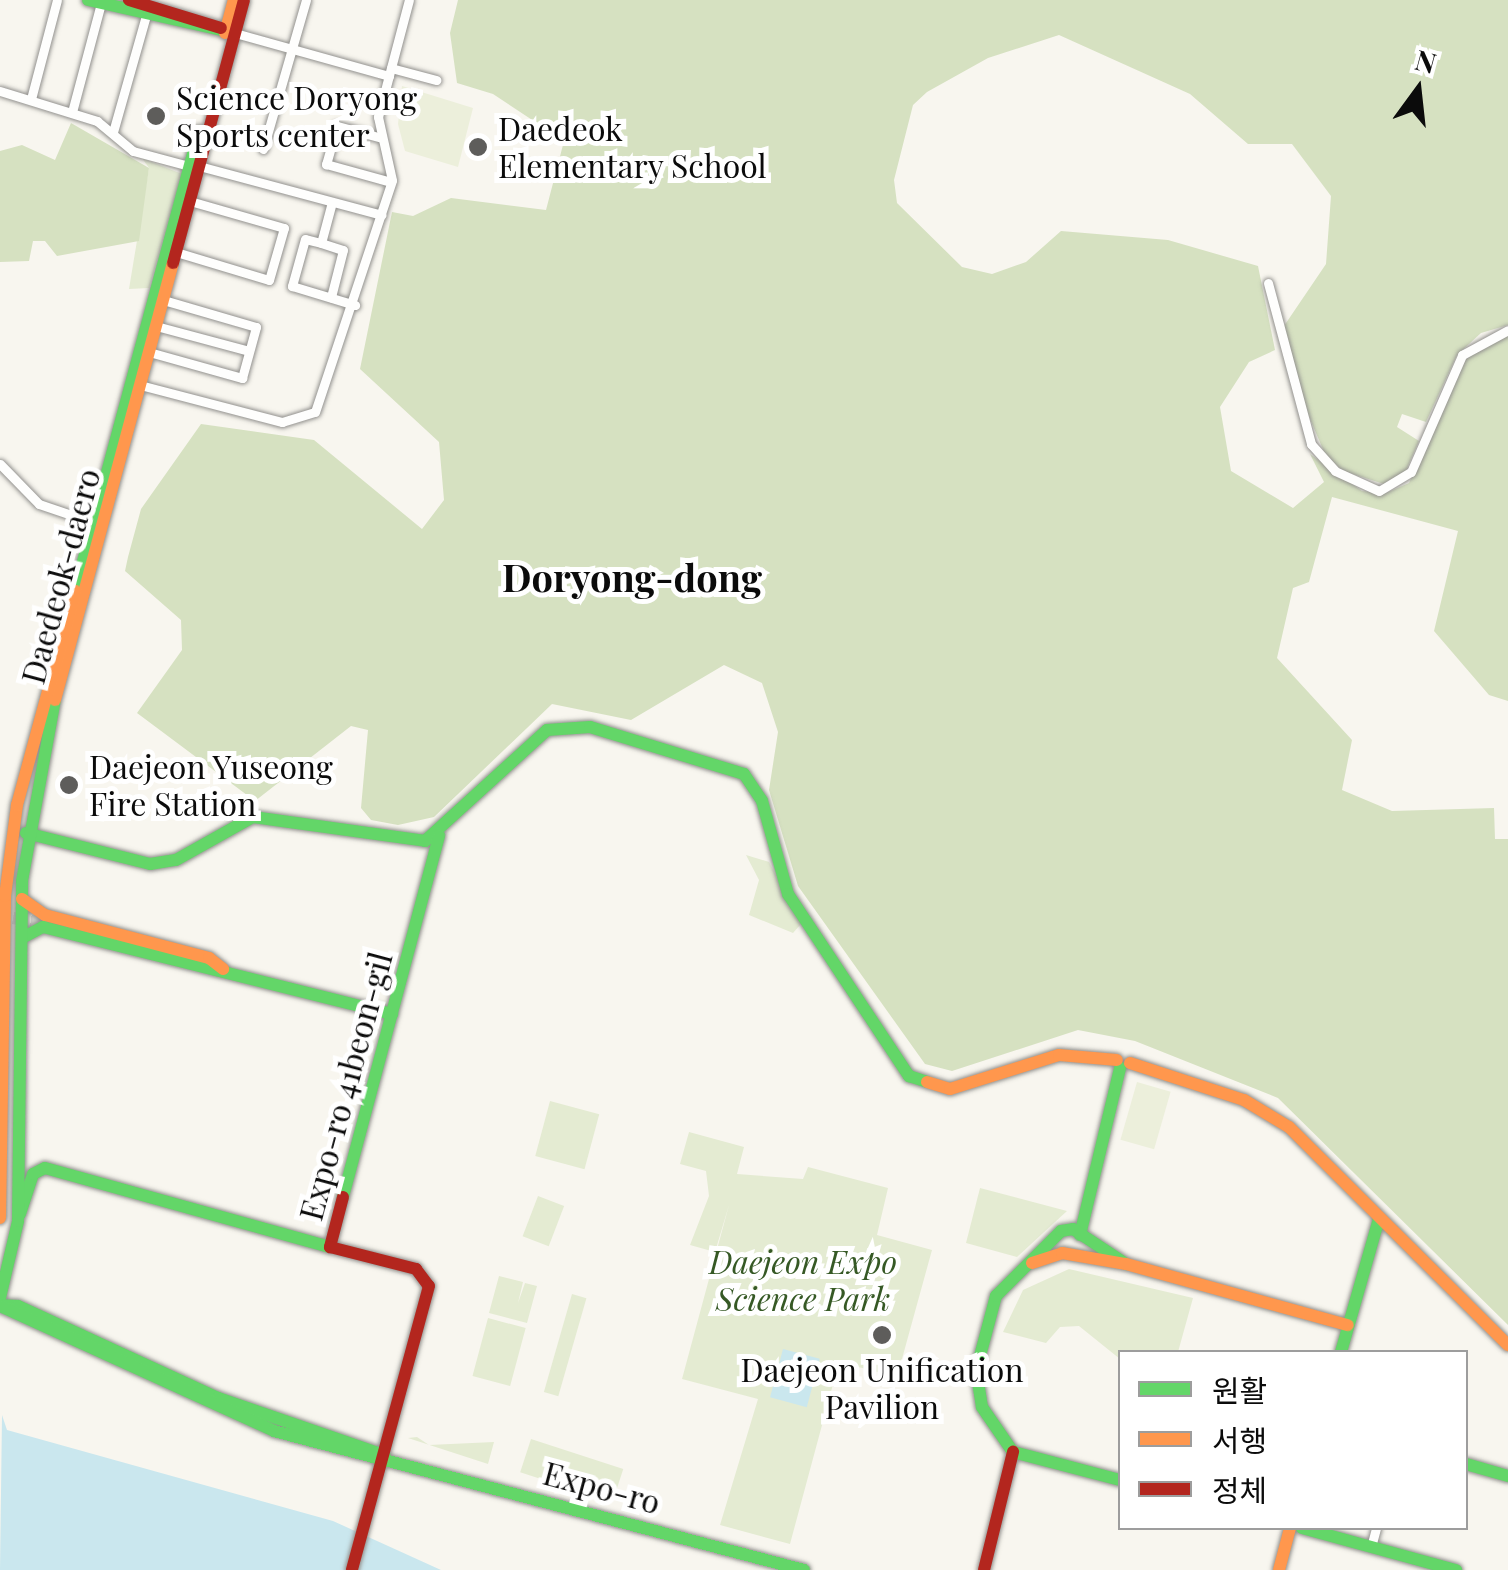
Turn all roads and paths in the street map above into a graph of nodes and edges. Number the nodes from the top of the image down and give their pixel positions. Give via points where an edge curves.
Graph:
1 (57, 0) edge
2 (129, 0) edge
3 (306, 0) edge
4 (409, 0) edge
5 (237, 1) edge
6 (94, 2) edge
7 (146, 16) junction
8 (201, 19) junction
9 (231, 32) junction
10 (293, 50) junction
11 (390, 72) junction
12 (436, 80) dead end
13 (0, 91) edge
14 (31, 99) junction
15 (72, 112) junction
16 (113, 132) junction
17 (382, 138) junction
18 (264, 149) dead end
19 (194, 166) junction
20 (391, 182) junction
21 (190, 201) junction
22 (332, 202) junction
23 (382, 215) junction
24 (321, 244) junction
25 (176, 252) junction
26 (1268, 283) dead end
27 (330, 297) junction
28 (163, 300) junction
29 (355, 305) junction
30 (156, 326) junction
31 (1508, 330) edge
32 (249, 351) junction
33 (149, 352) junction
34 (140, 385) junction
35 (0, 464) edge
36 (92, 522) junction
37 (26, 834) junction
38 (439, 836) junction
39 (22, 899) junction
40 (4, 936) edge
41 (99, 936) junction
42 (22, 938) junction
43 (392, 1014) junction
44 (1122, 1063) junction
45 (1088, 1188) junction
46 (0, 1218) edge
47 (1379, 1219) junction
48 (18, 1221) junction
49 (1059, 1232) junction
50 (1081, 1237) junction
51 (330, 1246) junction
52 (1066, 1254) junction
53 (1126, 1264) junction
54 (1026, 1265) junction
55 (0, 1298) edge
56 (0, 1306) edge
57 (1348, 1325) junction
58 (1508, 1344) edge
59 (1341, 1350) edge
60 (1013, 1452) junction
61 (386, 1456) junction
62 (1468, 1465) edge
63 (1508, 1476) edge
64 (381, 1479) junction
65 (1118, 1479) edge
66 (1289, 1530) edge
67 (1309, 1530) edge
68 (1376, 1530) edge
69 (1371, 1548) junction
70 (352, 1570) edge
71 (360, 1570) edge
72 (804, 1570) edge
73 (984, 1570) edge
74 (1279, 1570) edge
75 (1456, 1570) edge

1 - 14 street
2 - 8 street
3 - 10 street
4 - 11 street
5 - 8 street
5 - 9 street, Daedeok-daero
6 - 7 street
6 - 15 street
7 - 9 street
7 - 16 street
8 - 9 street
9 - 10 street
9 - 19 street, Daedeok-daero
10 - 11 street
10 - 18 street
11 - 12 street
11 - 17 street
13 - 14 street
14 - 15 street
15 - 16 street
16 - 19 street via 133,152
17 - 20 street
17 - 20 street via 337,126 326,164
19 - 21 street, Daedeok-daero
19 - 22 street
19 - 36 street, Daedeok-daero
20 - 23 street
21 - 25 street, Daedeok-daero
21 - 25 street via 284,228 270,280
22 - 23 street
22 - 24 street
23 - 29 street
24 - 27 street via 343,250
24 - 27 street via 305,238 292,286
25 - 28 street, Daedeok-daero
26 - 31 street via 1312,444 1336,471 1379,491 1411,472 1462,355
27 - 29 street
28 - 30 street, Daedeok-daero
28 - 32 street via 256,327
29 - 34 street via 323,398 304,420 269,420
30 - 32 street
30 - 33 street, Daedeok-daero
32 - 33 street via 242,378
33 - 34 street, Daedeok-daero
34 - 37 street, Daedeok-daero
35 - 36 street via 39,504
36 - 40 street, Daedeok-daero via 23,770 7,860
37 - 38 street via 150,864 176,860 253,817
37 - 39 street, Daedeok-daero
38 - 43 street, Expo-ro 41beon-gil
38 - 44 street via 530,743 567,724 731,765 762,802 788,894 909,1076 950,1089 1059,1055
39 - 41 street
39 - 42 street, Daedeok-daero
40 - 46 street, Daedeok-daero
41 - 42 street via 43,927
41 - 43 street
42 - 48 street, Daedeok-daero
43 - 51 street, Expo-ro 41beon-gil
44 - 45 street
44 - 47 street via 1244,1100 1289,1127
45 - 49 street
45 - 50 street
47 - 57 street
47 - 58 street
48 - 51 street via 33,1174 44,1168
48 - 55 street, Daedeok-daero
49 - 50 street
49 - 52 street
49 - 54 street
50 - 52 street
50 - 53 street
51 - 61 street, Expo-ro 41beon-gil via 416,1269 428,1280
52 - 53 street
52 - 54 street
53 - 57 street
54 - 60 street via 996,1296 977,1349 982,1407
56 - 61 street, Expo-ro via 18,1306 218,1398
57 - 59 street
60 - 65 street
60 - 73 street
61 - 64 street
61 - 72 street, Expo-ro
62 - 63 street
64 - 70 street
64 - 71 street
66 - 74 street
67 - 69 street
68 - 69 street
69 - 75 street

